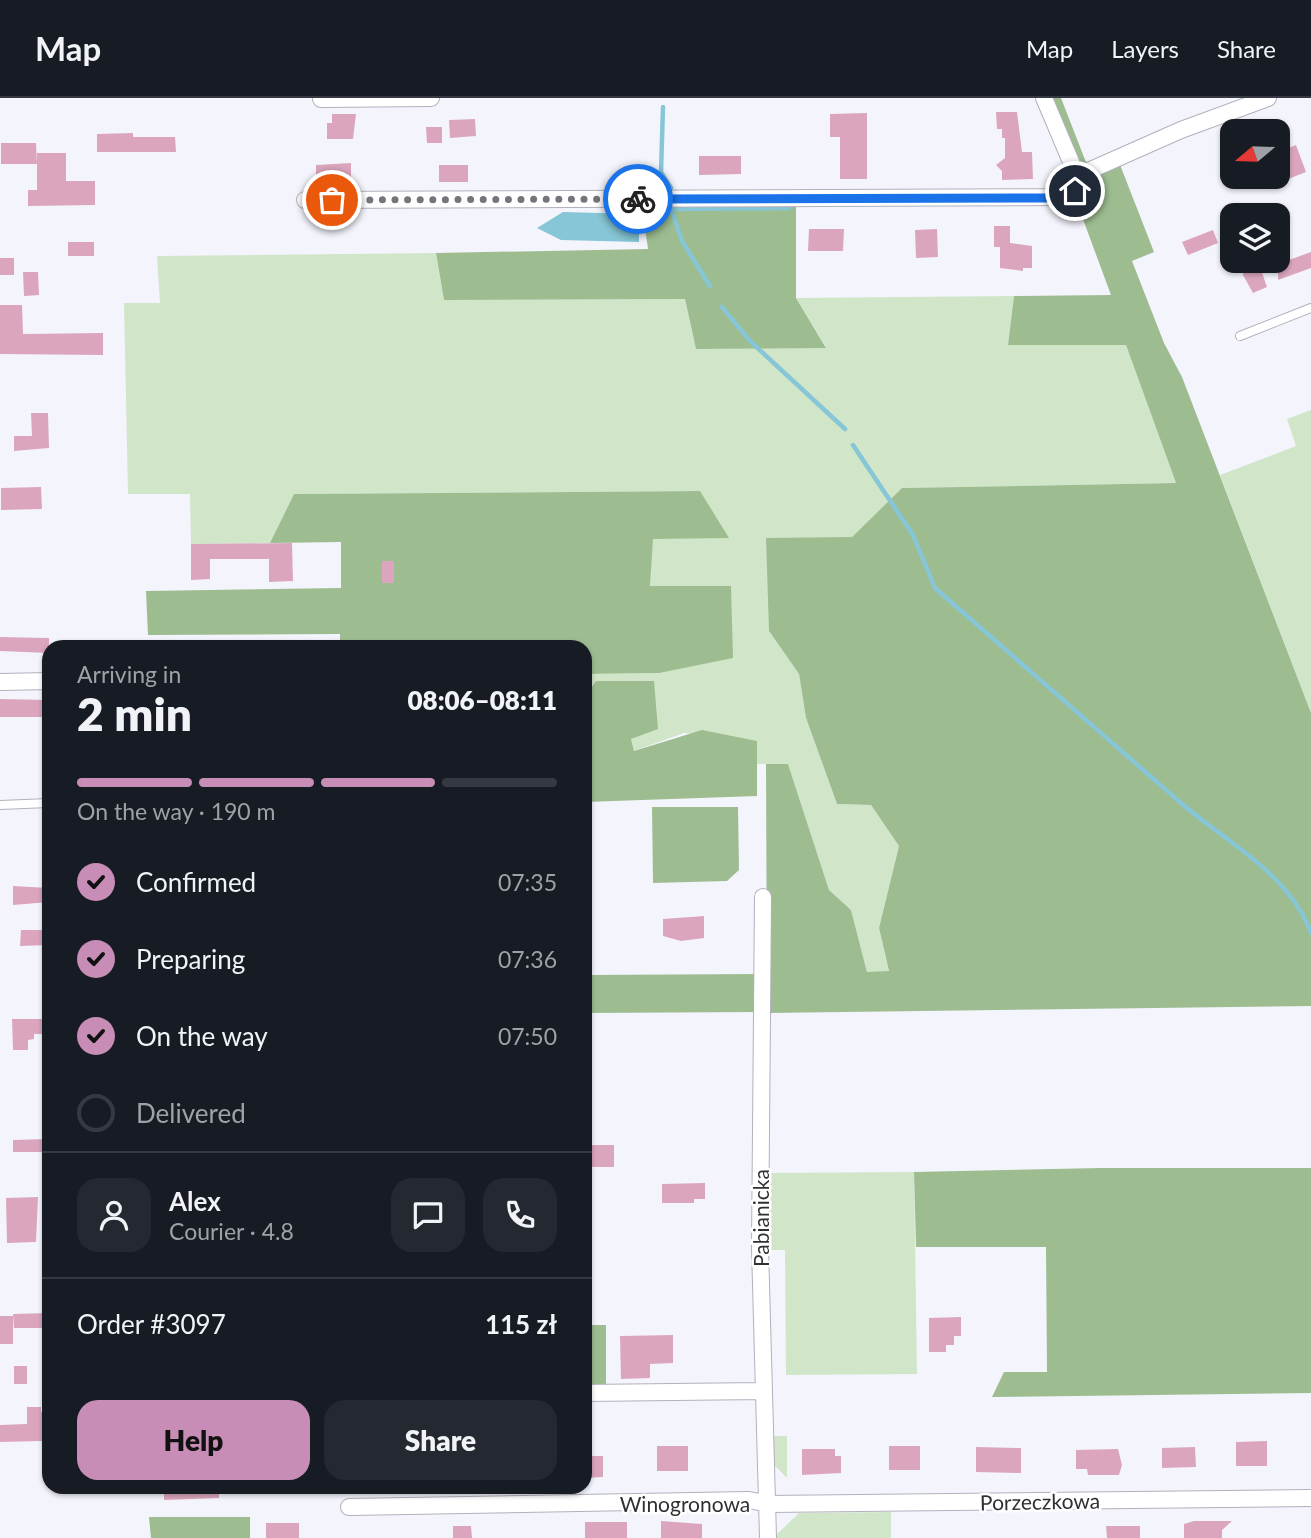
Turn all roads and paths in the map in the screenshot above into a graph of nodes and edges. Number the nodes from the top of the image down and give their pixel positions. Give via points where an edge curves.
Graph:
1 (431, 98) edge
2 (1044, 98) edge
3 (1268, 98) edge
4 (321, 99) edge
5 (1076, 183) junction
6 (305, 200) dead end
7 (1311, 308) edge
8 (1240, 336) dead end
9 (42, 681) edge
10 (0, 682) edge
11 (42, 803) edge
12 (0, 805) edge
13 (763, 897) dead end
14 (762, 1391) junction
15 (592, 1393) edge
16 (1311, 1498) edge
17 (769, 1504) junction
18 (349, 1507) dead end
19 (768, 1538) edge

1 - 4 street
2 - 5 street
3 - 5 street via 1181,130
5 - 6 street via 1068,197 1053,198
7 - 8 lane
9 - 10 street
11 - 12 lane
13 - 14 street, Pabianicka
14 - 15 street
14 - 17 street, Pabianicka
16 - 17 street, Porzeczkowa
17 - 18 street, Winogronowa via 749,1500
17 - 19 street, Pabianicka

